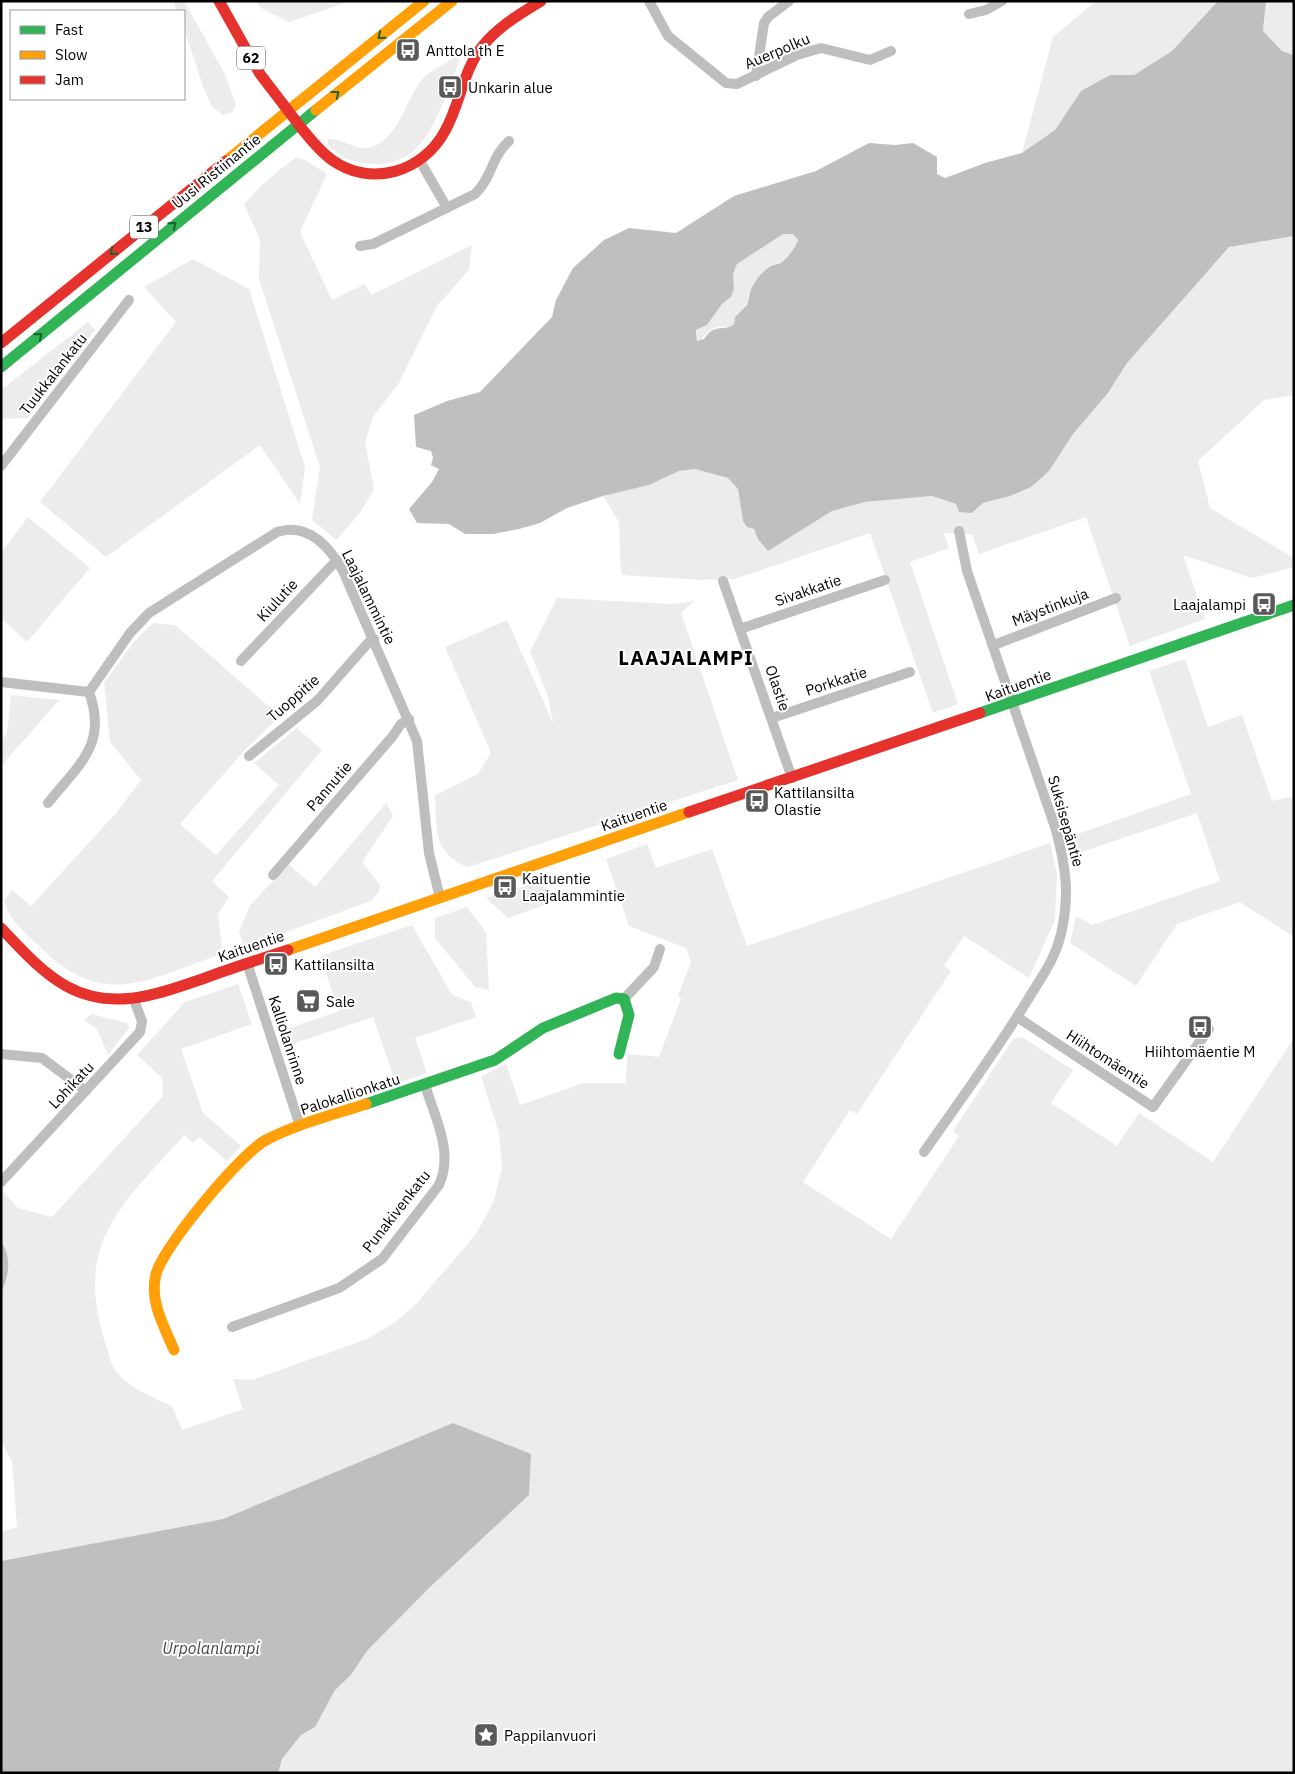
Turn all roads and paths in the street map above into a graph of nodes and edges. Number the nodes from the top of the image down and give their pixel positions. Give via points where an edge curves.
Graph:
1 (219, 1) edge
2 (424, 1) edge
3 (452, 1) edge
4 (541, 1) edge
5 (649, 1) edge
6 (789, 1) edge
7 (1002, 1) edge
8 (969, 14) dead end
9 (891, 51) dead end
10 (756, 76) junction
11 (287, 111) junction
12 (298, 124) junction
13 (508, 142) dead end
14 (420, 162) junction
15 (447, 208) junction
16 (360, 246) dead end
17 (129, 300) dead end
18 (1, 343) edge
19 (1, 367) edge
20 (1, 466) edge
21 (958, 531) dead end
22 (337, 560) junction
23 (723, 580) dead end
24 (885, 580) dead end
25 (1116, 598) dead end
26 (1294, 605) edge
27 (740, 629) junction
28 (374, 639) junction
29 (994, 645) junction
30 (241, 661) dead end
31 (910, 672) dead end
32 (1, 682) edge
33 (89, 692) junction
34 (1012, 703) junction
35 (772, 718) junction
36 (409, 719) junction
37 (249, 756) dead end
38 (792, 778) junction
39 (48, 803) dead end
40 (273, 875) dead end
41 (440, 898) junction
42 (1, 928) edge
43 (660, 950) dead end
44 (247, 963) junction
45 (624, 999) junction
46 (134, 1000) junction
47 (1017, 1017) junction
48 (1209, 1029) dead end
49 (1, 1054) edge
50 (619, 1054) dead end
51 (425, 1085) junction
52 (86, 1091) junction
53 (300, 1126) junction
54 (924, 1152) dead end
55 (1, 1182) edge
56 (232, 1327) dead end
57 (174, 1350) dead end

1 - 11 main road, 62 via 260,74
2 -> 11 main road, Uusi Ristiinantie / 13
12 -> 3 main road, Uusi Ristiinantie / 13
4 - 14 main road via 497,32 481,48 467,73 444,134
5 - 10 street, Auerpolku via 668,36 726,83 737,84
6 - 10 street via 764,23
7 - 8 street via 986,10
9 - 10 street, Auerpolku via 870,60 820,48
11 - 12 main road, 62
11 -> 18 main road, Uusi Ristiinantie / 13
12 - 14 main road via 328,157 359,173 393,174
19 -> 12 main road, Uusi Ristiinantie / 13
13 - 15 street via 498,151 483,187 476,194
14 - 15 street
15 - 16 street via 373,244
17 - 20 street, Tuukkalankatu
21 - 29 street, Suksisepäntie via 967,571
22 - 28 street, Laajalammintie
22 - 30 street, Kiulutie
22 - 33 street, Laajalammintie via 315,537 303,530 277,532 149,613 130,633
23 - 27 street, Olastie
24 - 27 street, Sivakkatie
25 - 29 street, Mäystinkuja
26 - 34 main road, Kaituentie
27 - 35 street, Olastie
28 - 36 street, Laajalammintie
28 - 37 street, Tuoppitie via 317,701
29 - 34 street, Suksisepäntie
31 - 35 street, Porkkatie
32 - 33 street
33 - 39 street via 97,724 94,741
34 - 38 main road, Kaituentie
34 - 47 street, Suksisepäntie via 1056,830 1067,884 1065,911 1054,958
35 - 38 street, Olastie
36 - 40 street, Pannutie via 401,724
36 - 41 street, Laajalammintie via 420,751 429,853
38 - 41 main road, Kaituentie
41 - 44 main road, Kaituentie
42 - 46 main road, Kaituentie via 46,973 66,987 107,1001
43 - 45 street via 654,967
44 - 46 main road, Kaituentie via 149,998
44 - 53 street, Kalliolanrinne
45 - 50 main road via 629,1015
45 - 51 main road, Palokallionkatu via 616,998 543,1028 495,1060
46 - 52 street, Lohikatu via 142,1021 140,1032
47 - 48 street, Hiihtomäentie via 1153,1106
47 - 54 street, Suksisepäntie
49 - 52 street via 42,1058
51 - 53 main road, Palokallionkatu
51 - 56 street, Punakivenkatu via 446,1153 445,1173 382,1259 338,1288
52 - 55 street, Lohikatu
53 - 57 main road, Palokallionkatu via 264,1141 241,1161 186,1223 156,1274 155,1307

